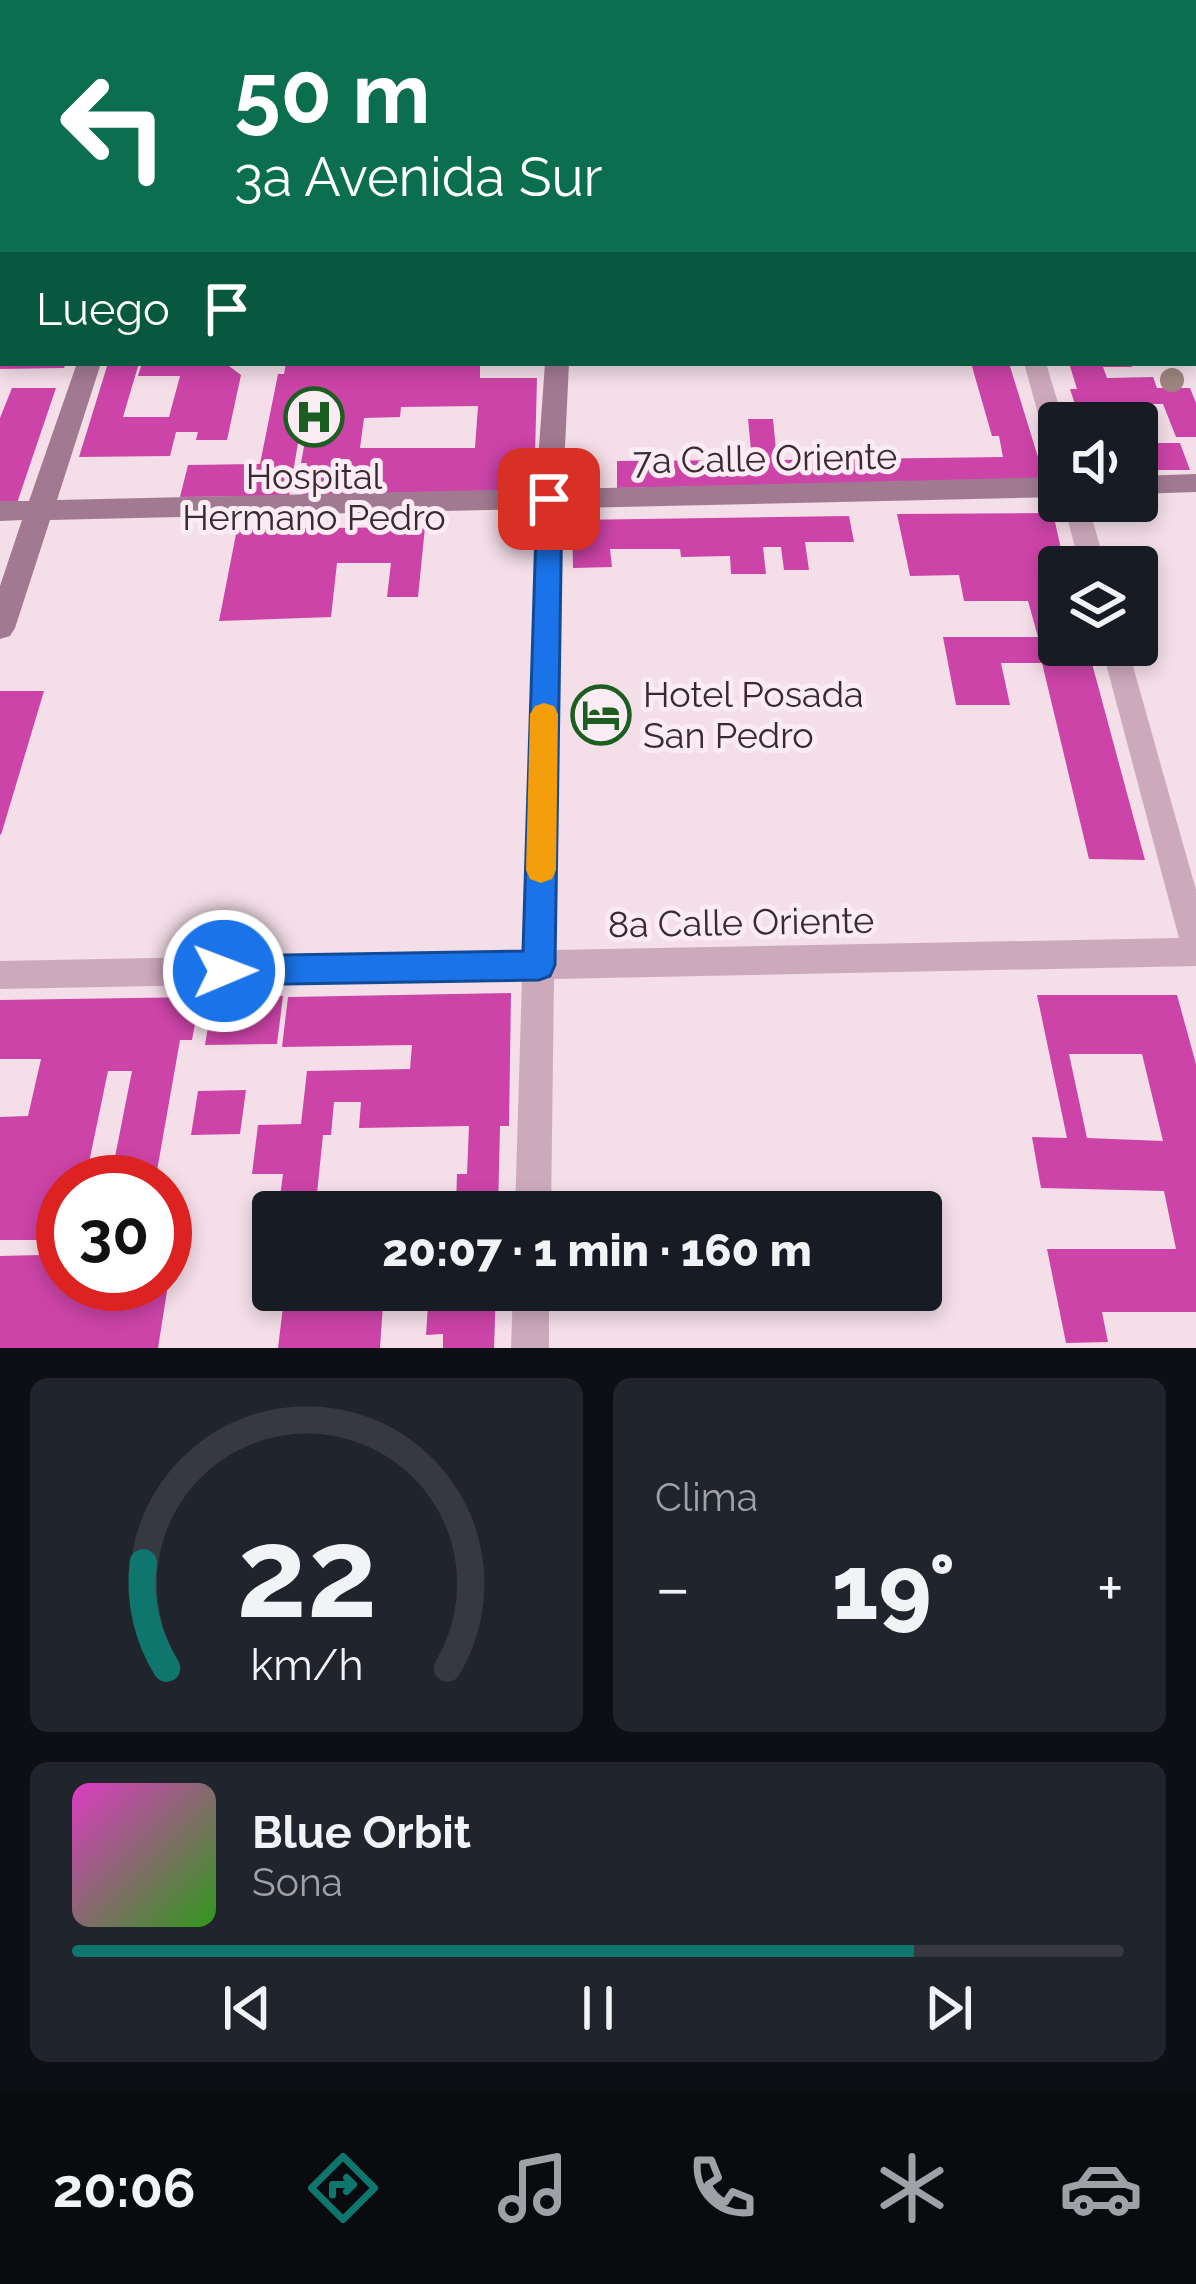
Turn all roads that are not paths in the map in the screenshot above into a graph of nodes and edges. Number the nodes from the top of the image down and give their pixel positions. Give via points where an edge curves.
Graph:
1 (88, 366) edge
2 (557, 366) edge
3 (1036, 366) edge
4 (1046, 402) edge
5 (1196, 483) edge
6 (1158, 484) edge
7 (1038, 487) edge
8 (549, 499) junction
9 (40, 510) junction
10 (0, 511) edge
11 (0, 628) edge
12 (1120, 666) edge
13 (1196, 948) edge
14 (539, 965) junction
15 (0, 975) edge
16 (534, 1191) edge
17 (531, 1311) edge
18 (530, 1348) edge

1 - 9 main road
2 - 8 main road
3 - 4 street
5 - 6 main road
7 - 8 main road, 7a Calle Oriente
8 - 9 main road, 7a Calle Oriente
8 - 14 street
9 - 10 main road, 7a Calle Oriente
9 - 11 main road
12 - 13 street
13 - 14 street, 8a Calle Oriente
14 - 15 street, 8a Calle Oriente
14 - 16 street
17 - 18 street

